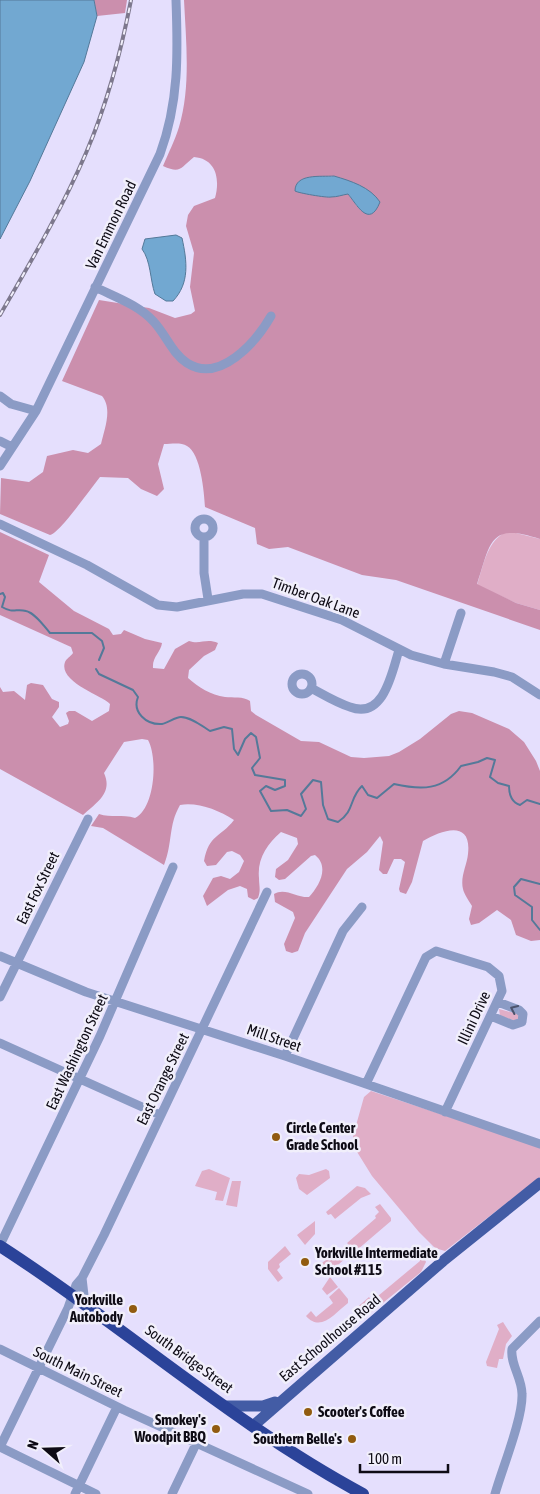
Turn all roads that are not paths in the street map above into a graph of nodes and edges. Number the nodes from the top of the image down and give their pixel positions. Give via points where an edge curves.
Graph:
1 (176, 0) edge
2 (95, 287) junction
3 (271, 316) dead end
4 (0, 396) edge
5 (36, 411) junction
6 (0, 441) edge
7 (12, 447) junction
8 (0, 466) edge
9 (0, 524) edge
10 (204, 538) dead end
11 (208, 600) junction
12 (461, 613) dead end
13 (399, 650) junction
14 (444, 664) junction
15 (311, 688) dead end
16 (540, 695) edge
17 (88, 819) dead end
18 (173, 866) dead end
19 (267, 892) dead end
20 (362, 907) dead end
21 (0, 956) edge
22 (17, 964) junction
23 (0, 997) edge
24 (115, 1002) junction
25 (498, 1002) junction
26 (491, 1016) junction
27 (202, 1029) junction
28 (0, 1043) edge
29 (285, 1056) junction
30 (80, 1079) junction
31 (366, 1084) junction
32 (445, 1112) junction
33 (160, 1115) junction
34 (540, 1144) edge
35 (540, 1183) edge
36 (0, 1246) edge
37 (82, 1278) junction
38 (72, 1295) junction
39 (85, 1304) junction
40 (540, 1321) edge
41 (0, 1348) edge
42 (39, 1368) junction
43 (280, 1401) junction
44 (227, 1406) junction
45 (118, 1407) junction
46 (253, 1426) junction
47 (196, 1444) junction
48 (0, 1447) edge
49 (77, 1490) edge
50 (357, 1493) edge
51 (96, 1494) edge
52 (172, 1494) edge
53 (308, 1494) edge
54 (494, 1494) edge

1 - 2 street, Van Emmon Road via 178,64 170,125 156,165
2 - 3 street via 141,310 177,354 196,368 209,369 226,363 247,348
2 - 5 street, Van Emmon Road
4 - 5 street via 11,404
5 - 7 street, Van Emmon Road
6 - 7 street
7 - 8 street, Van Emmon Road
9 - 11 street, Timber Oak Lane via 87,564 158,605 177,606
10 - 11 street
11 - 13 street, Timber Oak Lane via 262,594 342,620
12 - 14 street
13 - 14 street, Timber Oak Lane
13 - 15 street via 384,694 376,704 363,710 351,708
14 - 16 street, Timber Oak Lane via 512,677
17 - 22 street, East Fox Street
18 - 24 street, East Washington Street
19 - 27 street, East Orange Street
20 - 29 street via 343,931
21 - 22 street, Mill Street
22 - 23 street, East Fox Street
22 - 24 street, Mill Street
24 - 27 street, Mill Street
24 - 30 street, East Washington Street
25 - 26 street, Illini Drive
26 -> 25 street via 513,1024 522,1022 523,1014 519,1010
25 - 31 street, Illini Drive via 502,985 496,972 436,951 430,954
26 - 32 street, Illini Drive
27 - 29 street, Mill Street
27 - 33 street, East Orange Street
28 - 30 street
29 - 31 street, Mill Street
30 - 33 street
30 - 36 street, East Washington Street
31 - 32 street, Mill Street
32 - 34 street, Mill Street
33 - 37 street, East Orange Street
35 - 43 main road, East Schoolhouse Road
36 - 38 highway, South Bridge Street
37 - 38 street, East Orange Street
37 - 39 street
38 - 39 highway, South Bridge Street
38 - 42 street, East Orange Street
39 - 44 highway, South Bridge Street
40 - 54 street via 512,1349 511,1355 520,1378 522,1405
41 - 42 street, South Main Street
42 - 45 street, South Main Street
42 - 48 street, East Orange Street
43 - 44 main road, East Schoolhouse Road via 264,1406
43 - 46 main road, East Schoolhouse Road
44 - 46 highway, South Bridge Street
45 - 47 street, South Main Street
45 - 49 street
46 - 50 highway, South Bridge Street
47 - 52 street
47 - 53 street, South Main Street
48 - 49 street
49 - 51 street

